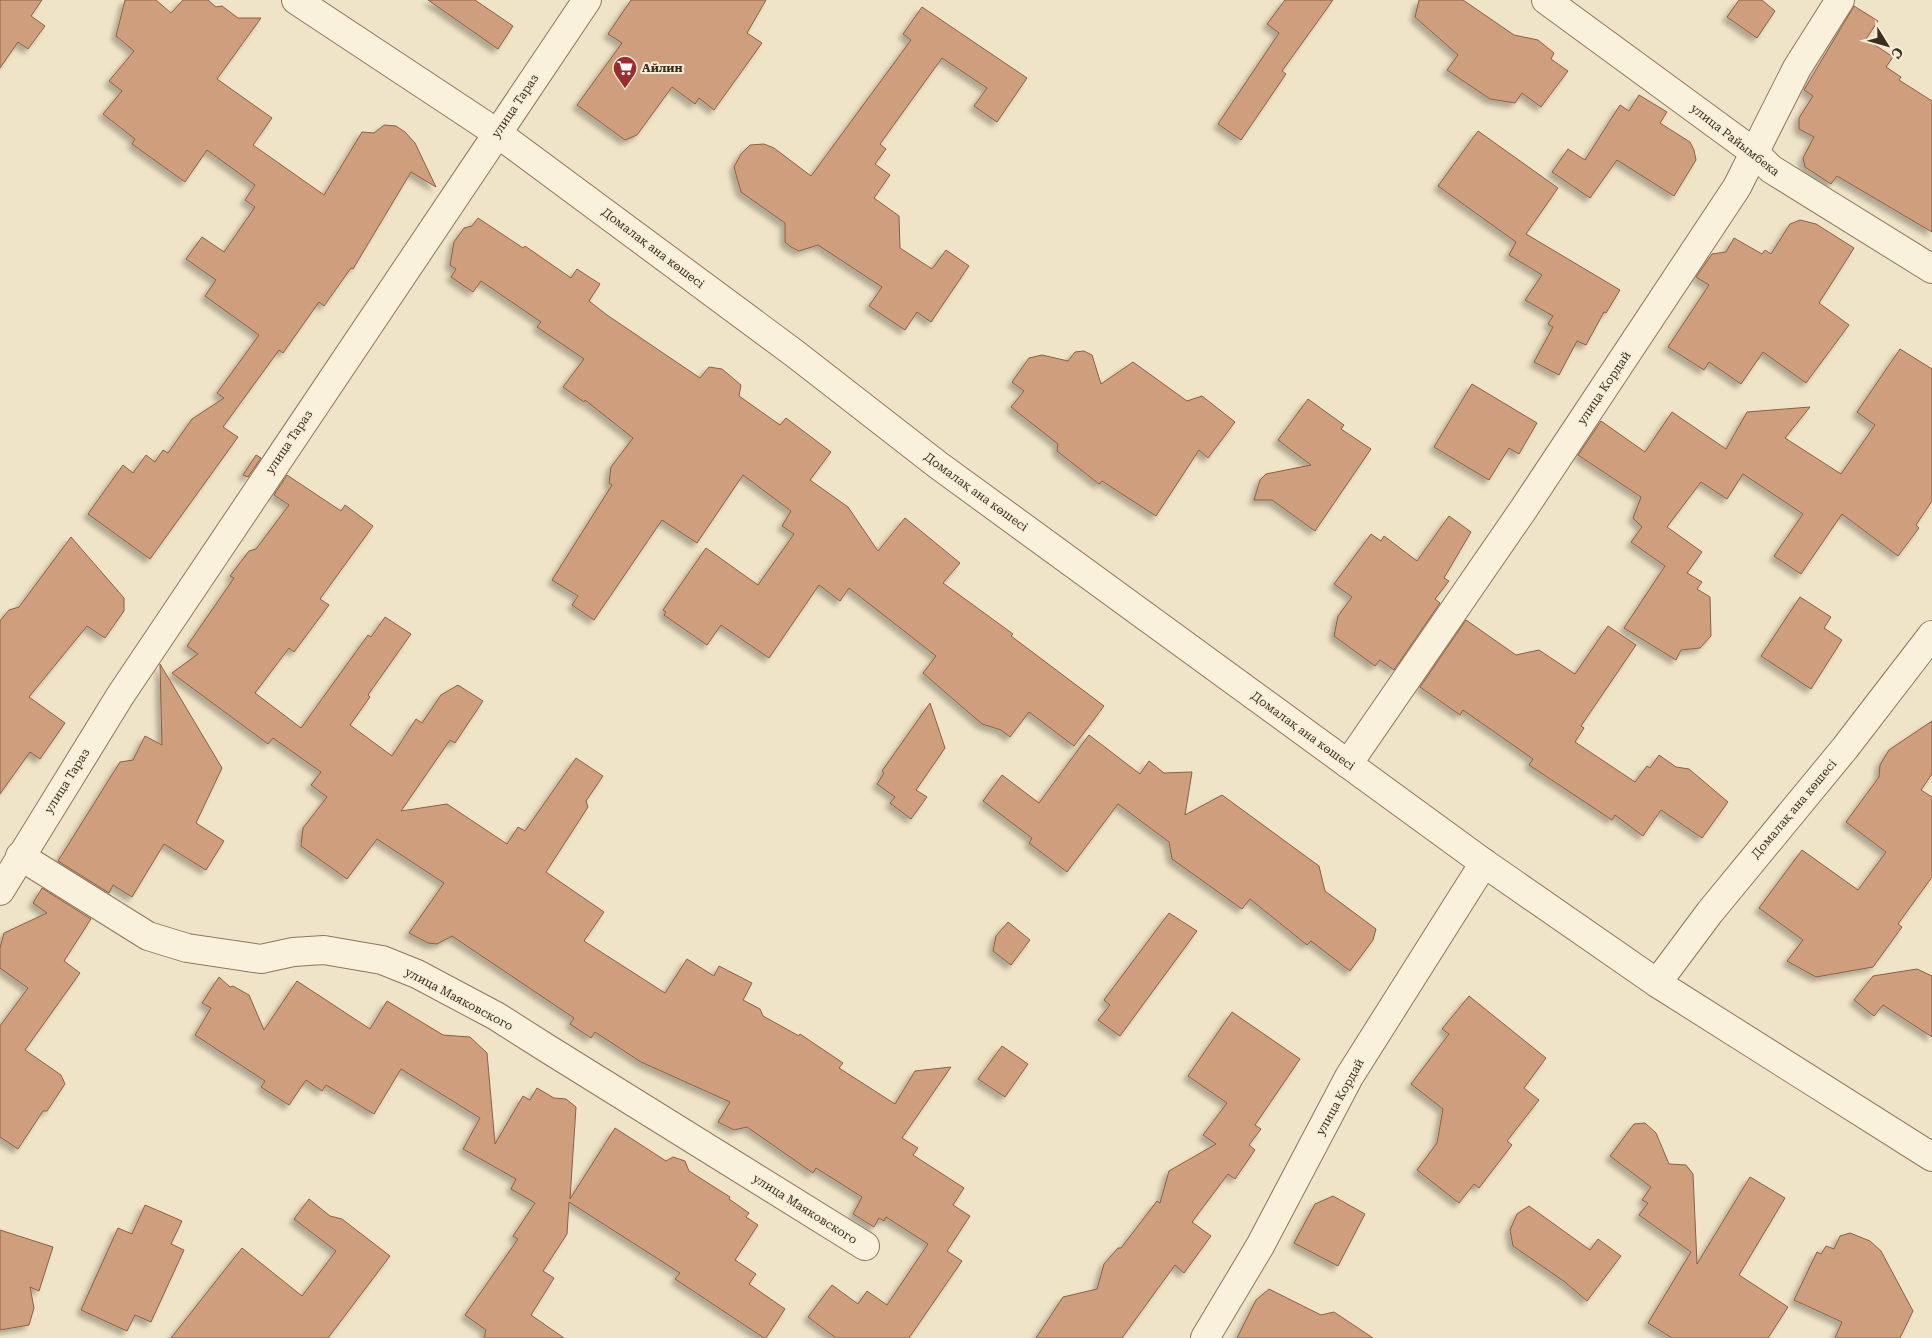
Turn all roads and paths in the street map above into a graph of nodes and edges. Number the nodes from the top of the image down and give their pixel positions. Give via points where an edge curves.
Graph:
1 (296, 0) edge
2 (587, 0) edge
3 (1546, 0) edge
4 (1840, 0) edge
5 (497, 133) junction
6 (1755, 153) junction
7 (1932, 270) edge
8 (1932, 636) edge
9 (1348, 764) junction
10 (20, 856) junction
11 (1484, 863) junction
12 (0, 891) edge
13 (1657, 984) junction
14 (1932, 1157) edge
15 (865, 1246) dead end
16 (1205, 1338) edge

1 - 5 street, Домалақ ана көшесі
2 - 5 street, улица Тараз
3 - 6 street, улица Райымбека
4 - 6 street, улица Кордай via 1797,68
5 - 9 street, Домалақ ана көшесі via 794,353 938,465
5 - 10 street, улица Тараз via 120,696
6 - 7 street, улица Райымбека via 1770,169
6 - 9 street, улица Кордай via 1737,187 1525,507
8 - 13 street, Домалақ ана көшесі via 1710,912
9 - 11 street, Домалақ ана көшесі
10 - 12 street, улица Тараз
10 - 15 street, улица Маяковского via 148,936 187,948 261,959 324,950 382,960 417,974 496,1016
11 - 13 street, Домалақ ана көшесі
11 - 16 street, улица Кордай via 1349,1077 1260,1246
13 - 14 street, Домалақ ана көшесі

